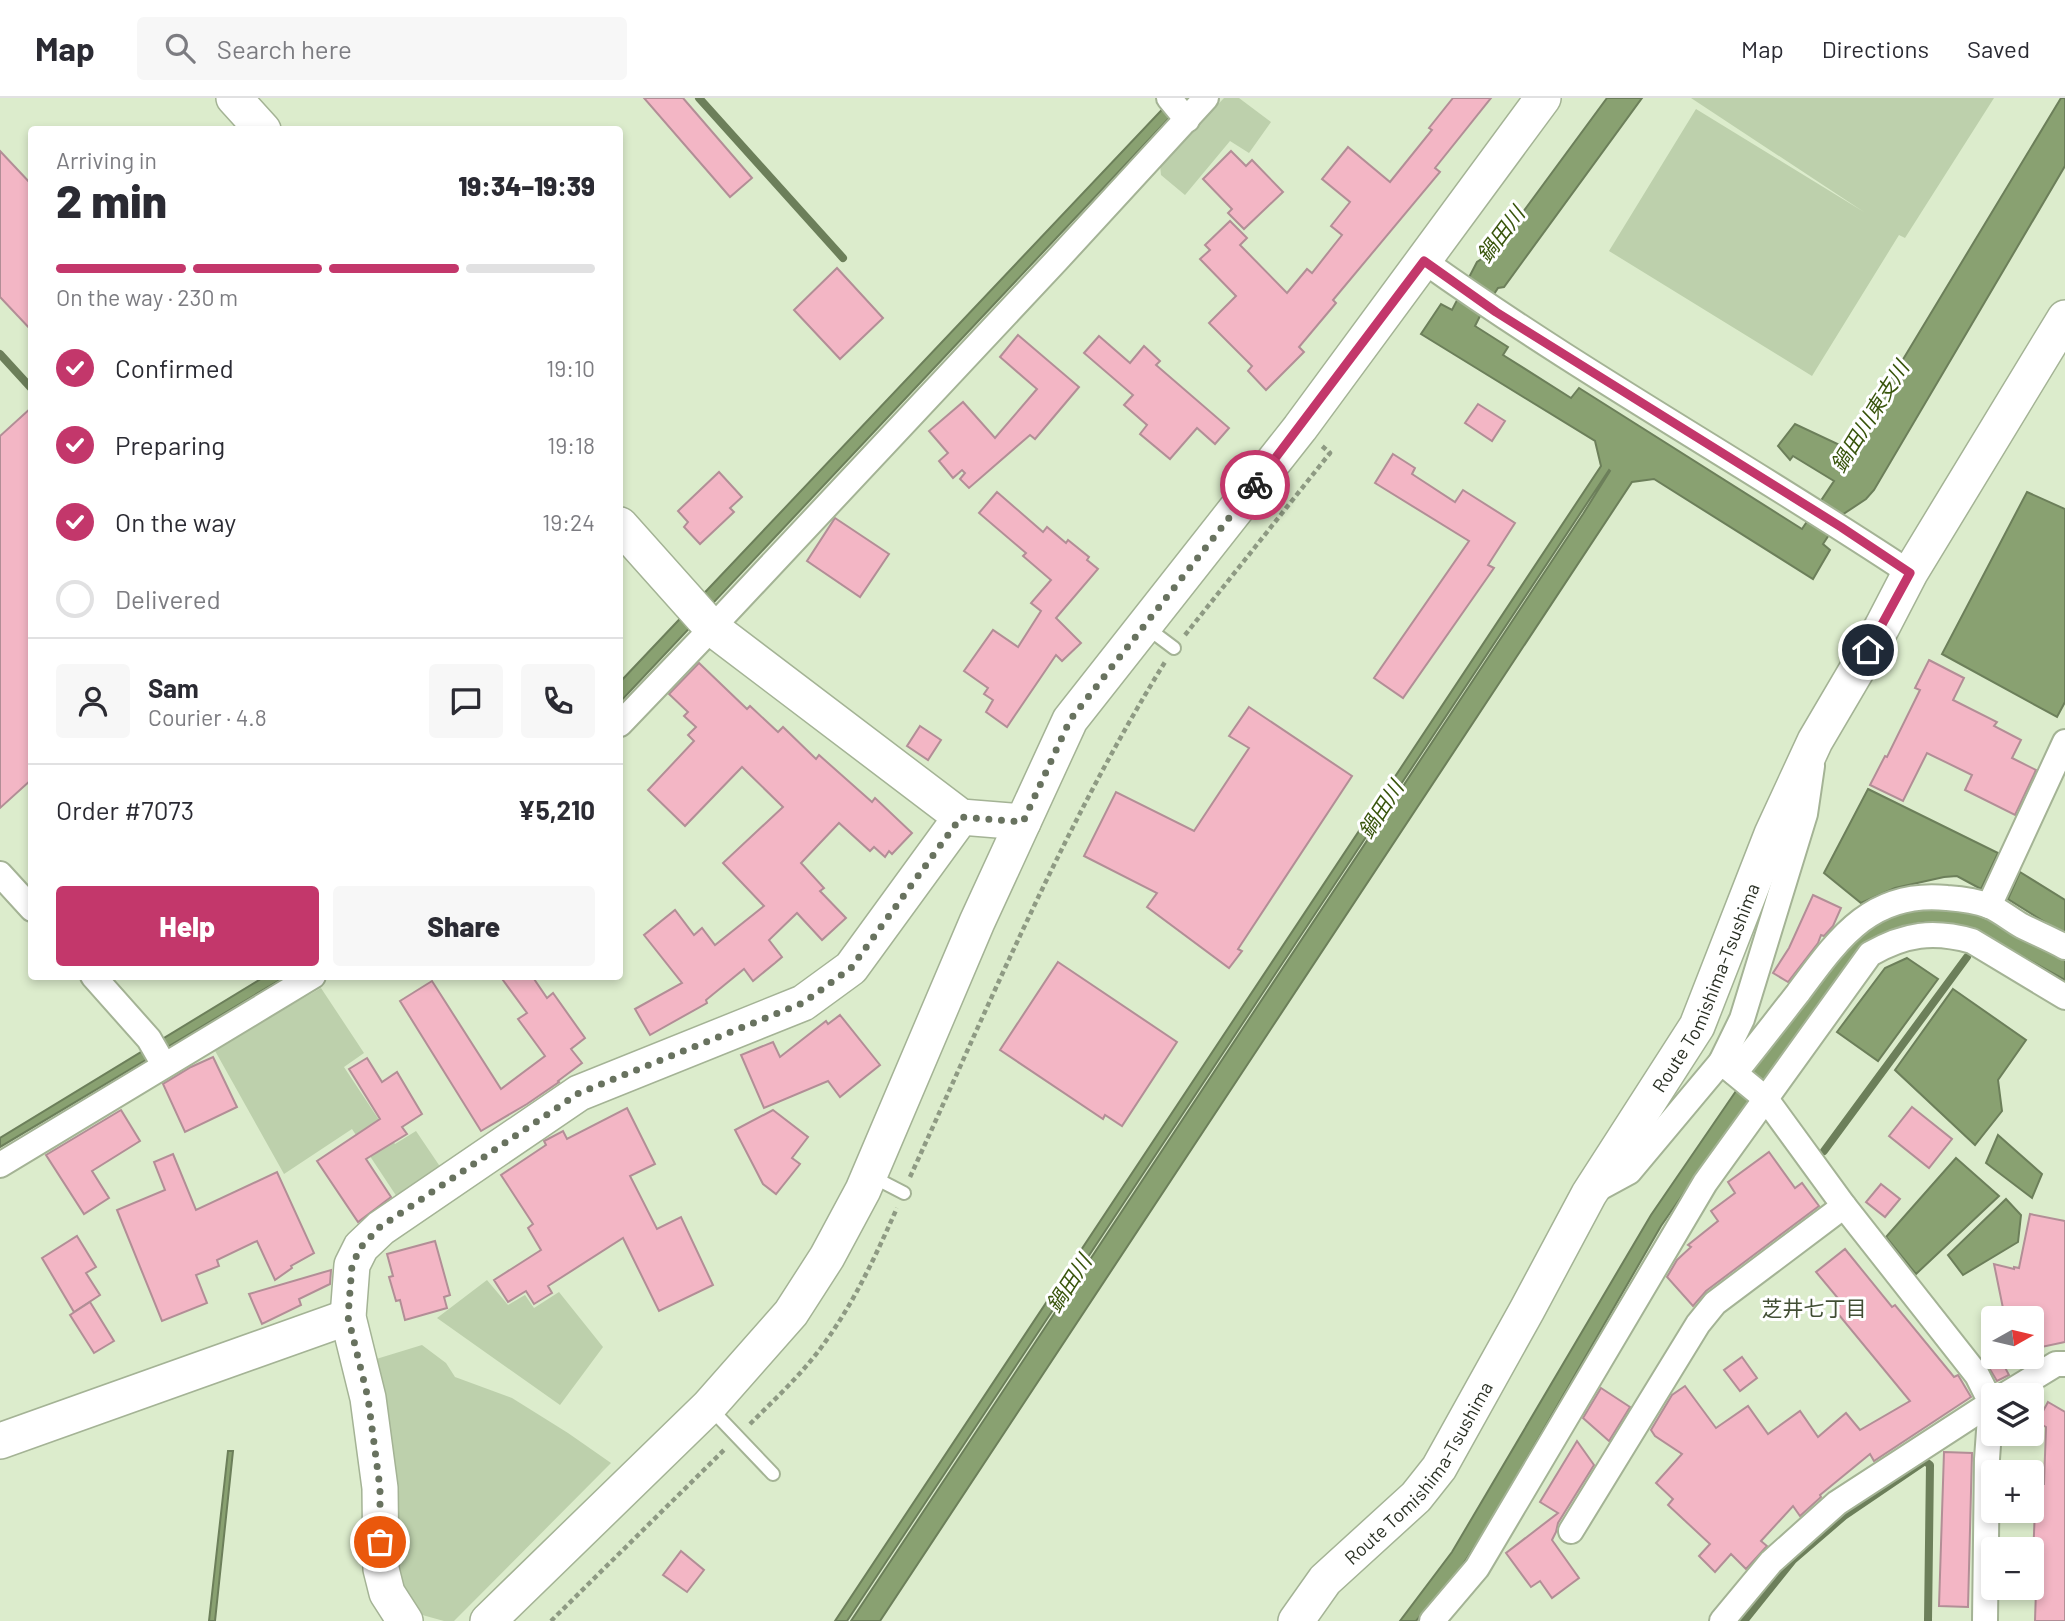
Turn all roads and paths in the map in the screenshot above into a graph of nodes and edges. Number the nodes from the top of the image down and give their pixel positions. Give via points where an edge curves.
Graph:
1 (234, 98) edge
2 (1206, 98) edge
3 (1543, 98) edge
4 (1179, 110) edge
5 (258, 126) edge
6 (1424, 261) junction
7 (2065, 318) edge
8 (1300, 428) junction
9 (623, 528) edge
10 (1910, 573) junction
11 (701, 617) junction
12 (1144, 625) junction
13 (1174, 648) junction
14 (623, 720) edge
15 (1815, 741) junction
16 (2065, 742) edge
17 (961, 817) junction
18 (1023, 822) junction
19 (0, 874) edge
20 (28, 905) edge
21 (1989, 906) junction
22 (2065, 947) edge
23 (96, 980) edge
24 (305, 980) edge
25 (2065, 997) edge
26 (158, 1054) junction
27 (1732, 1071) junction
28 (1766, 1099) junction
29 (0, 1165) edge
30 (870, 1175) junction
31 (904, 1193) junction
32 (1589, 1194) junction
33 (1844, 1206) junction
34 (348, 1317) junction
35 (2065, 1364) edge
36 (1983, 1383) edge
37 (2024, 1383) edge
38 (709, 1406) junction
39 (1981, 1410) edge
40 (737, 1437) junction
41 (0, 1441) edge
42 (1989, 1446) edge
43 (774, 1474) dead end
44 (1571, 1531) dead end
45 (405, 1621) edge
46 (488, 1621) edge
47 (551, 1621) edge
48 (1296, 1621) edge
49 (1432, 1621) edge
50 (1722, 1621) edge
51 (1985, 1621) edge

1 - 5 street
2 - 4 street
3 - 6 street
4 - 11 street
6 - 8 street
6 - 10 street via 1490,308
7 - 10 street, Route Tomishima-Tsushima
8 - 12 street
8 - 13 path via 1330,453
9 - 11 street
10 - 15 street, Route Tomishima-Tsushima
11 - 14 street
11 - 17 street
12 - 13 lane
12 - 18 street via 1070,720
13 - 31 path via 1092,789
15 - 27 street via 1805,814 1742,1019
15 - 32 street, Route Tomishima-Tsushima via 1772,834 1697,1026
16 - 21 street
17 - 18 street
17 - 34 street via 851,968 803,1003 579,1093 380,1227 352,1265
18 - 30 street
19 - 20 street
21 - 22 street
21 - 27 street via 1958,899 1912,898 1871,914 1828,952
23 - 26 street
24 - 26 street
25 - 28 street via 1972,941 1939,934 1904,938 1870,954
26 - 29 street
27 - 28 street
27 - 32 street via 1629,1172
28 - 33 street
28 - 49 street via 1705,1183 1477,1568
30 - 31 lane
30 - 38 street via 792,1313
31 - 40 path via 876,1256 822,1346
32 - 48 street, Route Tomishima-Tsushima via 1439,1468 1416,1497 1325,1580
33 - 36 street
33 - 44 street via 1715,1303
34 - 41 street
34 - 45 street via 368,1398 380,1488 381,1569 387,1593
35 - 37 street via 2056,1364
38 - 40 lane
38 - 46 street
39 - 50 street via 1837,1503 1771,1562
40 - 43 lane
40 - 47 path
42 - 51 street

